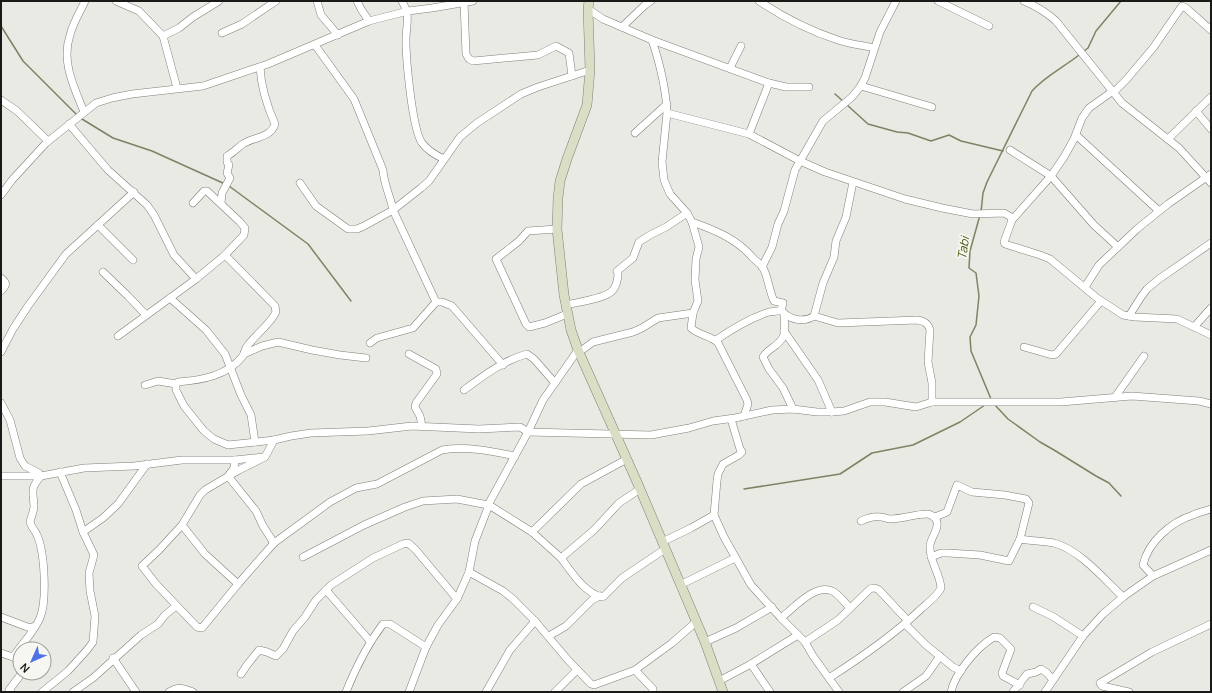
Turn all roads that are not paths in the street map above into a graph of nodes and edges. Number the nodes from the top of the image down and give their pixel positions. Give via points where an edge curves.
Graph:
1 (85, 1) edge
2 (116, 1) edge
3 (219, 1) edge
4 (276, 1) edge
5 (317, 1) edge
6 (357, 1) edge
7 (402, 1) edge
8 (473, 1) edge
9 (651, 1) edge
10 (759, 1) edge
11 (896, 1) edge
12 (938, 1) edge
13 (1026, 1) edge
14 (464, 2) junction
15 (1180, 4) edge
16 (431, 5) edge
17 (588, 5) edge
18 (408, 11) junction
19 (369, 21) junction
20 (989, 26) dead end
21 (622, 27) junction
22 (1211, 29) edge
23 (222, 33) dead end
24 (338, 35) junction
25 (163, 36) junction
26 (652, 40) junction
27 (315, 45) junction
28 (741, 46) dead end
29 (874, 48) junction
30 (260, 67) junction
31 (730, 68) junction
32 (590, 70) junction
33 (572, 76) junction
34 (769, 83) junction
35 (861, 86) junction
36 (809, 87) dead end
37 (177, 88) junction
38 (1113, 91) junction
39 (1211, 97) edge
40 (1, 100) edge
41 (667, 104) junction
42 (932, 107) dead end
43 (84, 112) junction
44 (1196, 112) junction
45 (667, 113) junction
46 (69, 124) junction
47 (1211, 129) edge
48 (635, 133) dead end
49 (749, 134) junction
50 (1076, 135) junction
51 (1168, 139) junction
52 (48, 141) junction
53 (1010, 150) dead end
54 (444, 159) junction
55 (800, 161) junction
56 (1051, 176) junction
57 (1209, 178) edge
58 (853, 182) junction
59 (300, 183) dead end
60 (3, 187) edge
61 (134, 192) junction
62 (222, 193) junction
63 (212, 194) junction
64 (1, 195) edge
65 (193, 203) dead end
66 (221, 203) junction
67 (393, 210) junction
68 (1159, 211) junction
69 (687, 213) junction
70 (1012, 220) junction
71 (692, 222) junction
72 (98, 225) junction
73 (557, 229) junction
74 (1211, 243) edge
75 (1118, 247) junction
76 (226, 255) junction
77 (133, 260) dead end
78 (762, 267) junction
79 (103, 272) dead end
80 (1, 278) edge
81 (196, 279) junction
82 (1085, 287) junction
83 (1, 291) edge
84 (170, 298) junction
85 (1101, 301) junction
86 (436, 302) junction
87 (1211, 308) edge
88 (567, 309) junction
89 (783, 312) junction
90 (693, 313) junction
91 (146, 315) junction
92 (814, 316) junction
93 (1129, 316) junction
94 (1194, 327) junction
95 (784, 332) junction
96 (1211, 335) edge
97 (118, 336) dead end
98 (716, 340) junction
99 (370, 343) dead end
100 (1024, 347) dead end
101 (578, 350) junction
102 (1, 352) edge
103 (244, 354) junction
104 (409, 354) dead end
105 (1144, 356) dead end
106 (366, 358) dead end
107 (503, 365) junction
108 (230, 367) junction
109 (555, 382) junction
110 (176, 384) junction
111 (145, 385) dead end
112 (464, 390) dead end
113 (1115, 398) junction
114 (932, 402) junction
115 (1, 403) edge
116 (1211, 404) edge
117 (793, 409) junction
118 (832, 412) junction
119 (744, 416) junction
120 (731, 418) junction
121 (422, 426) junction
122 (528, 432) junction
123 (616, 435) junction
124 (274, 440) junction
125 (255, 442) junction
126 (515, 456) junction
127 (265, 457) junction
128 (627, 459) junction
129 (235, 460) junction
130 (147, 464) junction
131 (60, 472) junction
132 (1, 476) edge
133 (41, 476) junction
134 (228, 476) junction
135 (640, 489) junction
136 (489, 505) junction
137 (1211, 509) edge
138 (714, 516) junction
139 (935, 517) junction
140 (861, 521) dead end
141 (182, 525) junction
142 (83, 532) junction
143 (532, 532) junction
144 (1020, 539) junction
145 (273, 544) junction
146 (663, 546) junction
147 (1211, 550) edge
148 (303, 557) dead end
149 (931, 557) junction
150 (561, 558) junction
151 (736, 558) junction
152 (469, 572) junction
153 (1153, 576) junction
154 (238, 584) junction
155 (680, 585) junction
156 (326, 590) junction
157 (600, 596) junction
158 (1123, 597) junction
159 (457, 599) junction
160 (176, 606) junction
161 (1033, 607) dead end
162 (772, 608) junction
163 (850, 608) junction
164 (1, 616) edge
165 (781, 618) junction
166 (535, 621) junction
167 (696, 622) junction
168 (906, 623) junction
169 (1211, 624) edge
170 (35, 626) junction
171 (798, 635) junction
172 (549, 636) junction
173 (1083, 636) junction
174 (24, 641) edge
175 (370, 641) junction
176 (705, 642) junction
177 (805, 642) junction
178 (426, 647) junction
179 (1, 653) edge
180 (940, 656) junction
181 (12, 657) edge
182 (113, 658) junction
183 (751, 664) junction
184 (577, 670) junction
185 (635, 670) junction
186 (961, 671) junction
187 (241, 674) dead end
188 (829, 678) junction
189 (1053, 680) junction
190 (16, 681) edge
191 (719, 681) junction
192 (1020, 684) junction
193 (11, 692) edge
194 (42, 692) edge
195 (73, 692) edge
196 (136, 692) edge
197 (169, 692) edge
198 (193, 692) edge
199 (346, 692) edge
200 (409, 692) edge
201 (486, 692) edge
202 (555, 692) edge
203 (653, 692) edge
204 (723, 692) edge
205 (770, 692) edge
206 (839, 692) edge
207 (903, 692) edge
208 (951, 692) edge
209 (1013, 692) edge
210 (1045, 692) edge
211 (1128, 692) edge

1 - 43 street via 70,35 67,54 70,77
2 - 25 street via 139,11
3 - 25 street
4 - 23 street via 242,24
5 - 24 street via 321,15
6 - 19 street
7 - 18 street
8 - 14 street
9 - 21 street
10 - 29 street via 793,21 838,40
11 - 29 street
12 - 20 street
13 - 38 street via 1056,21
14 - 16 street
14 - 33 street via 466,54 469,59 473,61 538,55 556,46 569,53
15 - 22 street
15 - 38 street via 1153,48 1126,80
16 - 18 street
17 - 21 street via 603,20
17 - 32 street
18 - 19 street
18 - 54 street via 406,65 417,131 426,148
19 - 24 street
21 - 26 street
24 - 27 street
25 - 37 street
26 - 31 street
26 - 41 street via 661,68
27 - 30 street
27 - 67 street via 354,99 383,170
28 - 31 street
29 - 35 street
30 - 37 street via 203,86
30 - 62 street via 268,108 275,124 270,132 244,142 227,156 227,173 230,178
31 - 34 street
32 - 33 street
32 - 73 street via 587,104 560,181
33 - 54 street via 521,94 500,106 460,137
34 - 36 street via 786,87
34 - 49 street
35 - 42 street
35 - 55 street via 823,121
37 - 43 street via 112,98 96,103
38 - 50 street via 1089,108
38 - 51 street via 1128,109
39 - 44 street
40 - 52 street via 17,111
41 - 45 street
41 - 48 street
43 - 46 street
44 - 47 street
44 - 51 street
45 - 49 street
45 - 69 street via 662,162 664,180 670,194
46 - 52 street
46 - 61 street via 108,170
49 - 55 street
50 - 56 street
50 - 68 street
51 - 57 street
52 - 60 street
53 - 56 street
54 - 67 street via 429,181
55 - 58 street
55 - 78 street via 772,247
56 - 70 street
56 - 75 street via 1094,225
57 - 68 street
58 - 70 street via 942,208 974,214 1004,213
58 - 92 street via 846,217 836,240 834,257 823,283
59 - 67 street via 316,206 348,229 357,229
60 - 64 street
61 - 72 street
61 - 81 street via 154,215 174,255
62 - 63 street
62 - 66 street
63 - 65 street via 204,191
63 - 66 street
66 - 76 street via 245,228 240,240
67 - 86 street
68 - 75 street
69 - 71 street
69 - 88 street via 639,242 633,258 617,271 615,288 609,294
70 - 82 street via 1005,244 1050,259
71 - 78 street via 726,235
71 - 90 street via 699,247 695,280 698,301
72 - 77 street
72 - 102 street via 66,254 43,284
73 - 88 street
73 - 88 street via 528,231 496,259 529,327 545,322
74 - 93 street via 1147,289
75 - 82 street via 1099,265
76 - 81 street
76 - 103 street via 276,309 266,326 247,346
78 - 89 street via 770,294 774,301 783,303
79 - 91 street
80 - 83 street via 6,284
81 - 84 street
82 - 85 street
84 - 91 street
84 - 108 street via 206,330 225,354
85 - 93 street via 1116,312
85 - 100 street via 1056,354
86 - 99 street via 413,328 377,338
86 - 107 street via 452,306
87 - 94 street
88 - 101 street
89 - 92 street via 791,318 810,319
89 - 95 street
89 - 98 street via 770,312 758,317 730,330
90 - 98 street via 691,328 700,335
90 - 101 street via 658,318 633,332 593,342
91 - 97 street
92 - 114 street via 838,323 917,320 925,322 930,330 928,362
93 - 94 street via 1177,319
94 - 96 street
95 - 117 street via 781,340 763,358 783,388
95 - 118 street via 818,380
98 - 119 street via 747,400
101 - 109 street
101 - 123 street
103 - 106 street via 278,342
103 - 108 street
104 - 121 street via 436,369 436,374 415,407
105 - 113 street
107 - 109 street via 527,354
107 - 112 street
108 - 110 street via 210,378
108 - 125 street via 251,415
109 - 122 street via 543,400
110 - 111 street via 158,381
110 - 125 street via 176,390 184,406 204,431 214,439 228,445
113 - 114 street via 1061,402
113 - 116 street via 1132,396
114 - 118 street via 916,408 870,402 844,411
115 - 133 street via 10,420 20,458 25,466
117 - 118 street
117 - 119 street
119 - 120 street
120 - 123 street via 651,436
120 - 138 street via 742,452 723,464 717,481
121 - 122 street via 479,429 520,427
121 - 124 street via 311,433
122 - 123 street
122 - 126 street
123 - 128 street
124 - 125 street
124 - 127 street
126 - 136 street
126 - 145 street via 484,449 442,450 377,484 356,488 337,498
127 - 129 street
127 - 134 street
128 - 135 street
128 - 143 street via 581,484
129 - 130 street via 182,460
129 - 134 street via 234,468
130 - 131 street
130 - 142 street via 118,504
131 - 133 street
131 - 142 street
132 - 133 street
133 - 170 street via 32,491 34,507 30,522 38,536 42,552 44,583 43,608
134 - 141 street via 200,495
134 - 145 street via 256,511
135 - 146 street
135 - 150 street via 619,503 594,530
136 - 143 street
136 - 148 street via 457,499 423,501 364,525
136 - 152 street via 475,541
137 - 153 street via 1181,520 1156,540 1143,565
138 - 146 street
138 - 151 street
139 - 140 street via 929,514 889,519 866,518
139 - 144 street via 947,512 957,485 972,492 1026,499 1029,503
139 - 149 street via 937,526 930,544
141 - 154 street via 205,554
141 - 160 street via 142,566
142 - 194 street via 94,555 89,573 95,616 93,642 68,671
143 - 150 street
144 - 149 street via 1010,561 980,555 948,553
144 - 158 street via 1054,543 1067,548
145 - 154 street
146 - 155 street
146 - 157 street via 622,578 604,596
147 - 153 street
149 - 168 street via 941,588
150 - 157 street via 587,589
151 - 155 street
151 - 162 street via 751,584
152 - 159 street
152 - 166 street via 503,591
153 - 158 street
154 - 160 street via 202,628 197,627
155 - 167 street
156 - 159 street via 373,558 408,543
156 - 175 street
156 - 187 street via 276,656 259,650
157 - 172 street via 592,600 566,626
158 - 173 street
159 - 178 street
160 - 182 street via 158,624
161 - 173 street
162 - 165 street
162 - 176 street
163 - 165 street via 834,592 818,590
163 - 168 street via 875,587 897,608
163 - 177 street via 829,627
164 - 170 street via 30,628
165 - 171 street
166 - 172 street
166 - 201 street via 510,650
167 - 176 street
167 - 185 street
168 - 180 street
168 - 188 street via 862,657
169 - 211 street via 1152,652 1100,683 1102,686
170 - 174 street
171 - 177 street
171 - 183 street
172 - 184 street
173 - 189 street
175 - 178 street via 386,623
175 - 199 street
176 - 191 street
177 - 188 street
178 - 200 street
179 - 181 street
180 - 186 street
180 - 207 street via 926,676
182 - 195 street
182 - 196 street
183 - 191 street
183 - 205 street
184 - 185 street via 594,685
184 - 202 street
185 - 203 street
186 - 192 street via 973,654 988,640 997,637 1011,649 1003,676
186 - 208 street
188 - 206 street
189 - 192 street via 1041,669 1027,674
189 - 210 street
190 - 193 street via 9,690
191 - 204 street
192 - 209 street
197 - 198 street via 180,687

